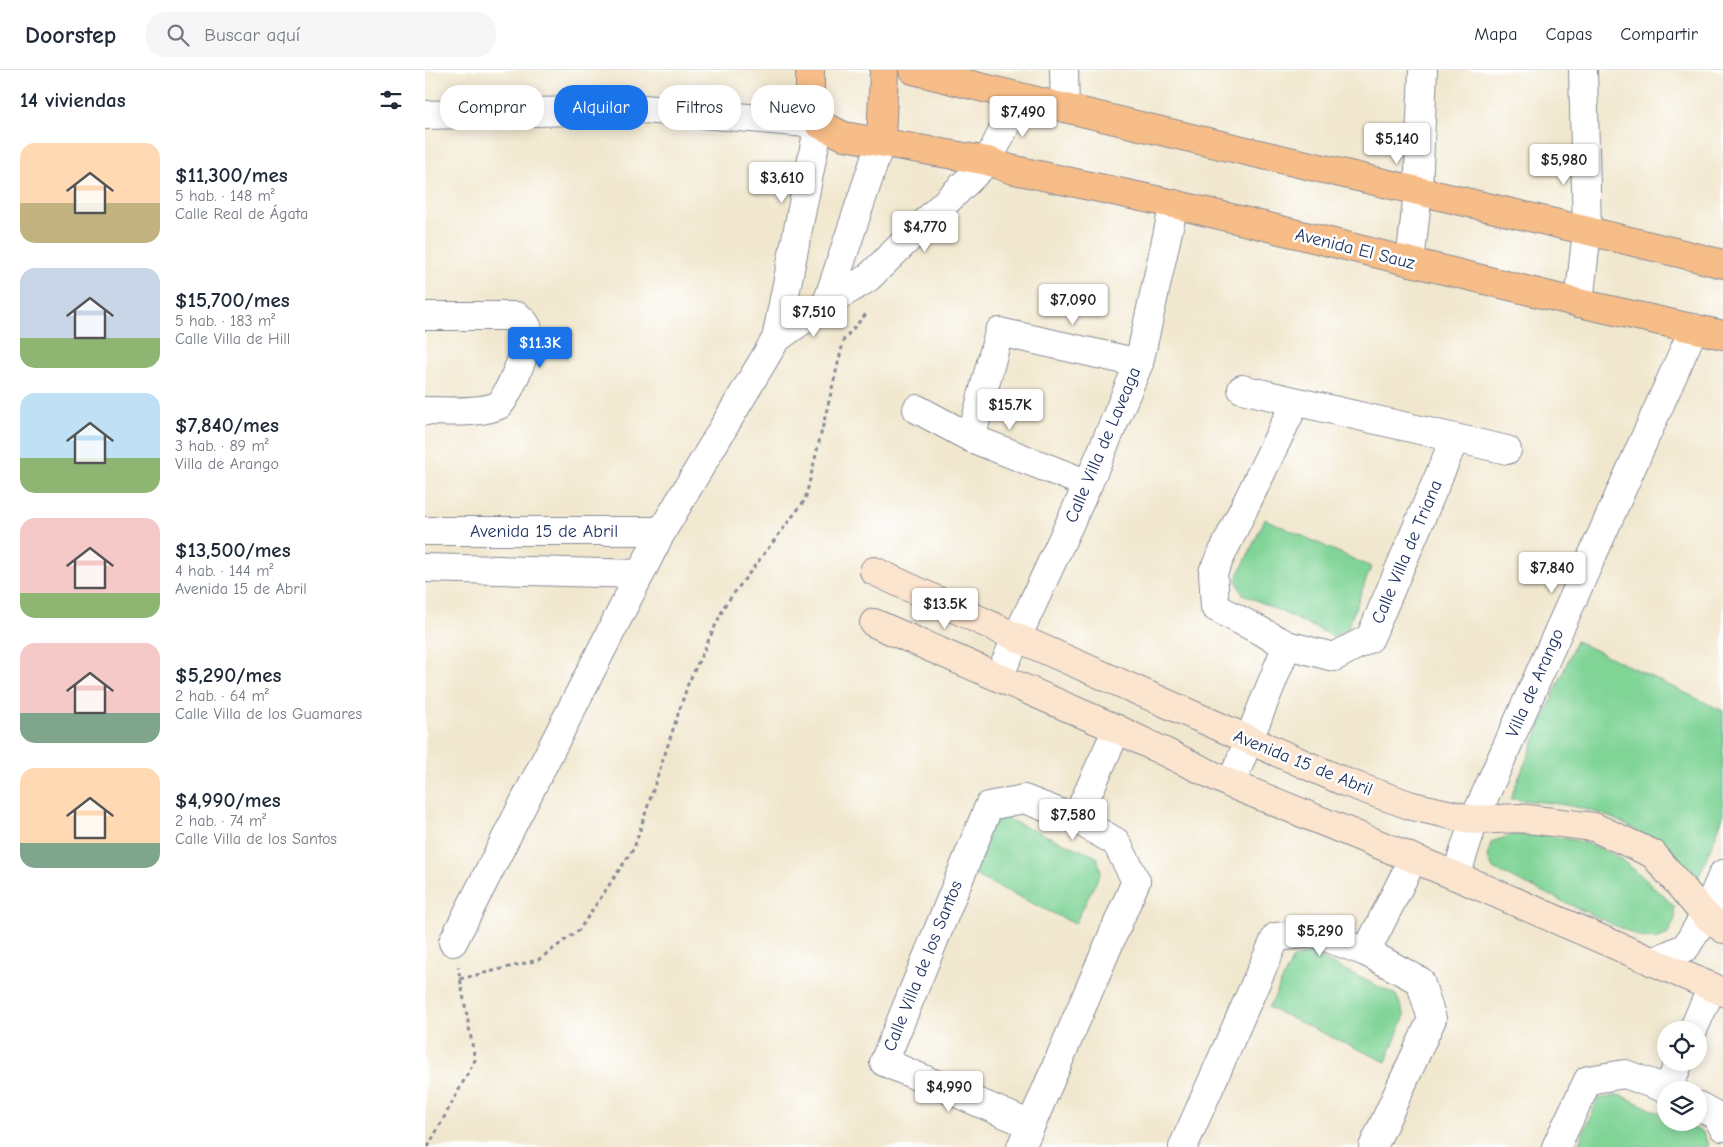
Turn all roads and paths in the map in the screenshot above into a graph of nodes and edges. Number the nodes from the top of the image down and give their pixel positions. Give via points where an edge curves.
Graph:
1 (809, 70) edge
2 (885, 70) edge
3 (913, 70) edge
4 (1065, 70) edge
5 (1423, 70) edge
6 (1583, 70) edge
7 (809, 85) edge
8 (1019, 98) junction
9 (1065, 108) junction
10 (425, 115) edge
11 (751, 118) edge
12 (818, 130) edge
13 (832, 130) edge
14 (881, 142) junction
15 (988, 161) junction
16 (1417, 192) junction
17 (1174, 204) junction
18 (1587, 230) junction
19 (1410, 262) junction
20 (1723, 264) edge
21 (827, 303) junction
22 (1579, 303) junction
23 (870, 310) dead end
24 (425, 316) edge
25 (1694, 328) junction
26 (1723, 335) edge
27 (776, 339) junction
28 (1139, 362) junction
29 (1242, 389) dead end
30 (1295, 403) junction
31 (917, 409) dead end
32 (425, 411) edge
33 (971, 438) junction
34 (1455, 438) junction
35 (1507, 450) dead end
36 (1088, 484) junction
37 (425, 531) edge
38 (662, 531) junction
39 (425, 568) edge
40 (874, 571) dead end
41 (640, 574) junction
42 (874, 623) dead end
43 (1018, 638) junction
44 (1287, 645) junction
45 (999, 676) junction
46 (1117, 728) junction
47 (1250, 742) junction
48 (1231, 784) junction
49 (1076, 818) junction
50 (1474, 820) junction
51 (1413, 859) junction
52 (1723, 874) edge
53 (1456, 876) junction
54 (1714, 922) edge
55 (453, 942) joint
56 (1366, 952) junction
57 (1653, 962) junction
58 (460, 979) junction
59 (1718, 989) edge
60 (1698, 1021) edge
61 (1657, 1086) edge
62 (1707, 1110) edge
63 (1723, 1128) edge
64 (1026, 1136) edge
65 (429, 1147) edge
66 (1183, 1147) edge
67 (1373, 1147) edge
68 (1556, 1147) edge

1 - 7 main road
2 - 14 main road
3 - 8 main road
4 - 9 street
5 - 16 street
6 - 18 street
8 - 9 main road
8 - 15 street
9 - 16 main road
10 - 11 street via 644,109
12 - 27 street
13 - 14 main road, Avenida El Sauz via 844,136
14 - 15 main road, Avenida El Sauz
14 - 21 street
15 - 17 main road, Avenida El Sauz via 1009,169
15 - 21 street via 868,278
16 - 18 main road
16 - 19 street
17 - 19 main road, Avenida El Sauz
17 - 28 street, Calle Villa de Laveaga
18 - 20 main road
18 - 22 street
19 - 22 main road, Avenida El Sauz
21 - 27 street
22 - 25 main road, Avenida El Sauz
23 - 58 path via 843,339 805,500 725,605 688,684 634,848 579,930 538,960
24 - 32 street via 517,316 526,324 529,336 507,396 500,405 486,410
25 - 26 main road, Avenida El Sauz
25 - 50 street, Villa de Arango
27 - 38 street
28 - 33 street via 999,332
28 - 36 street, Calle Villa de Laveaga
29 - 30 street
30 - 34 street
30 - 44 street, Calle Villa de Triana via 1213,572 1215,607
31 - 33 street
33 - 36 street
34 - 35 street
34 - 44 street, Calle Villa de Triana via 1370,638 1334,656
36 - 43 street, Calle Villa de Laveaga
37 - 38 street, Avenida 15 de Abril
38 - 41 street
39 - 41 street
40 - 43 main road, Avenida 15 de Abril
41 - 55 street
42 - 45 main road
43 - 45 street, Calle Villa de Laveaga
43 - 47 main road, Avenida 15 de Abril
44 - 47 street
45 - 46 main road
46 - 48 main road
46 - 49 street
47 - 48 street
47 - 50 main road, Avenida 15 de Abril via 1412,806
48 - 51 main road
49 - 64 street, Calle Villa de los Santos via 1116,842 1136,881
49 - 64 street, Calle Villa de los Santos via 1024,799 989,806 883,1062
50 - 53 street, Villa de Arango
50 - 54 main road, Avenida 15 de Abril via 1519,818 1594,827 1653,854
51 - 53 main road
51 - 56 street
52 - 54 street
53 - 57 main road
54 - 57 street via 1686,947
55 - 58 path
56 - 66 street via 1314,933 1276,937
56 - 67 street via 1420,981 1432,1019
57 - 59 main road
58 - 65 path via 475,1060
59 - 60 street
61 - 68 street via 1625,1074 1588,1080
62 - 63 street via 1717,1116

